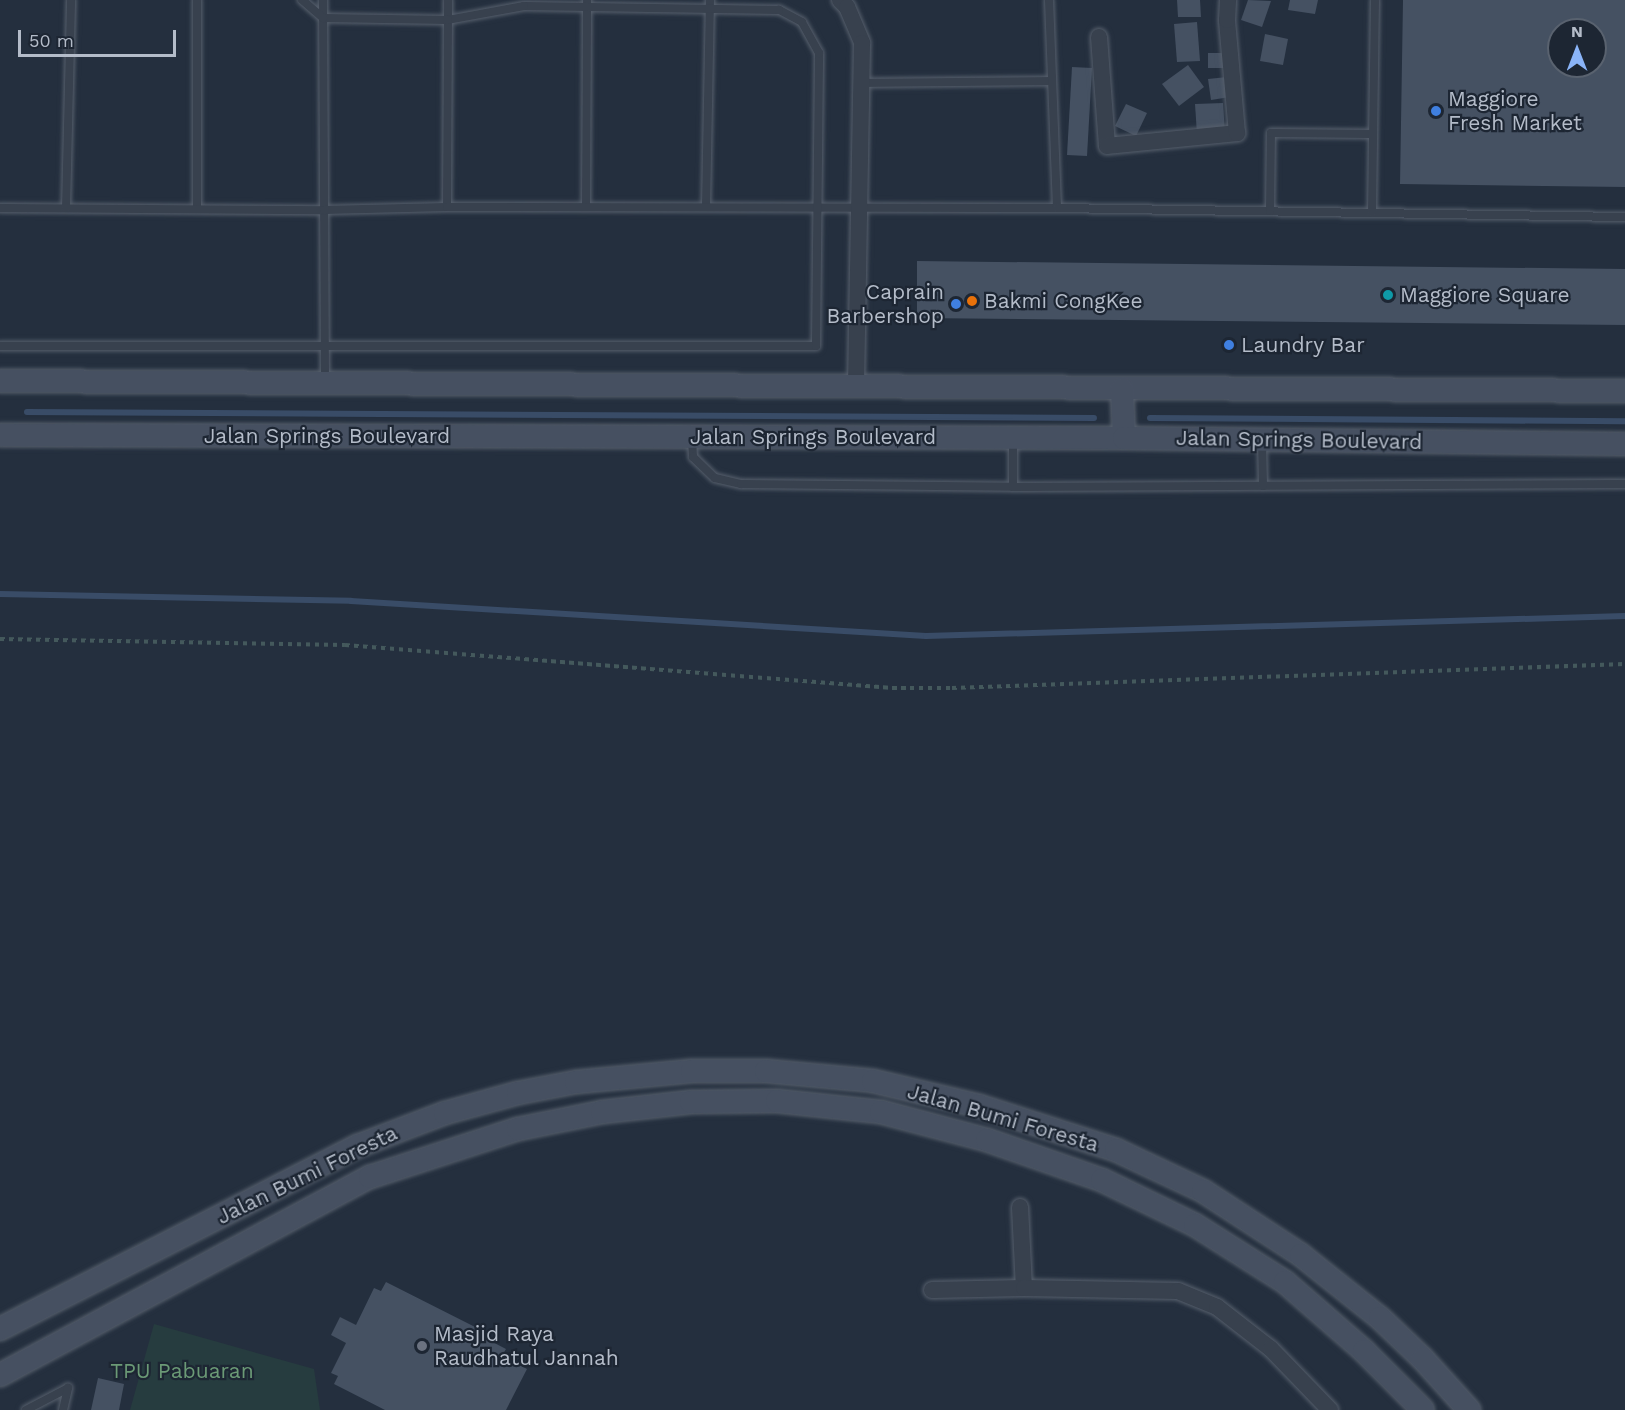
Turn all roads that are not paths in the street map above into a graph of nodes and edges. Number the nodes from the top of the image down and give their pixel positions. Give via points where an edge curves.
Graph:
1 (71, 0) edge
2 (197, 0) edge
3 (302, 0) edge
4 (323, 0) edge
5 (448, 0) edge
6 (840, 0) edge
7 (1049, 0) edge
8 (1228, 0) edge
9 (1375, 0) edge
10 (587, 3) edge
11 (710, 4) edge
12 (323, 18) junction
13 (448, 20) junction
14 (1099, 37) dead end
15 (1051, 81) junction
16 (861, 83) junction
17 (1373, 134) junction
18 (817, 206) junction
19 (447, 207) junction
20 (586, 207) junction
21 (706, 207) junction
22 (859, 207) junction
23 (0, 208) edge
24 (66, 208) junction
25 (1057, 208) junction
26 (197, 209) junction
27 (324, 210) junction
28 (1270, 211) junction
29 (1372, 213) junction
30 (1625, 217) edge
31 (0, 346) edge
32 (325, 346) junction
33 (0, 381) edge
34 (325, 384) junction
35 (856, 387) junction
36 (1122, 389) junction
37 (1625, 391) edge
38 (0, 435) edge
39 (1013, 438) junction
40 (1124, 438) junction
41 (1262, 440) junction
42 (1625, 444) edge
43 (693, 447) junction
44 (1625, 484) edge
45 (1263, 486) junction
46 (1013, 487) junction
47 (257, 1198) junction
48 (1020, 1207) dead end
49 (274, 1229) junction
50 (1024, 1288) junction
51 (932, 1290) dead end
52 (0, 1329) edge
53 (0, 1375) edge
54 (26, 1410) edge
55 (63, 1410) edge
56 (1330, 1410) edge
57 (1423, 1410) edge
58 (1468, 1410) edge

1 - 24 lane
2 - 26 lane
3 - 12 lane
4 - 12 lane
5 - 13 lane
6 - 16 street via 847,7 862,43
7 - 15 lane
8 - 14 street via 1237,132 1107,146
9 - 17 lane
10 - 11 lane
10 - 13 lane via 524,6
10 - 20 lane
11 - 18 lane via 779,10 802,22 819,53
11 - 21 lane
12 - 13 lane
12 - 27 lane
13 - 19 lane
15 - 16 lane
15 - 25 lane
16 - 22 street
17 - 28 lane via 1271,133
17 - 29 lane
18 - 21 lane
18 - 22 lane
18 - 32 lane via 816,346
19 - 20 lane
19 - 27 lane
20 - 21 lane
22 - 25 lane
22 - 35 street
23 - 24 lane
24 - 26 lane
25 - 28 lane
26 - 27 lane
27 - 32 lane
28 - 29 lane
29 - 30 lane
31 - 32 lane
32 - 34 lane
33 - 34 main road
34 - 35 main road
35 - 36 main road
36 - 37 main road
36 - 40 main road
38 - 43 main road, Jalan Springs Boulevard
39 - 40 main road, Jalan Springs Boulevard
39 - 43 main road, Jalan Springs Boulevard
39 - 46 lane
40 - 41 main road, Jalan Springs Boulevard
41 - 42 main road, Jalan Springs Boulevard
41 - 45 lane
43 - 46 lane via 715,478 741,484
44 - 45 lane
45 - 46 lane
47 - 49 main road
47 - 52 main road, Jalan Bumi Foresta
47 - 58 main road, Jalan Bumi Foresta via 358,1146 445,1113 541,1088 692,1071 766,1071 873,1081 979,1106 1116,1150 1203,1191 1301,1255 1380,1318
48 - 50 street
49 - 53 main road, Jalan Bumi Foresta
49 - 57 main road, Jalan Bumi Foresta via 370,1177 518,1129 602,1112 691,1102 777,1101 881,1112 987,1140 1102,1180 1195,1226 1285,1282 1364,1351
50 - 51 street
50 - 56 street via 1178,1292 1198,1298 1271,1349
54 - 55 lane via 68,1388

